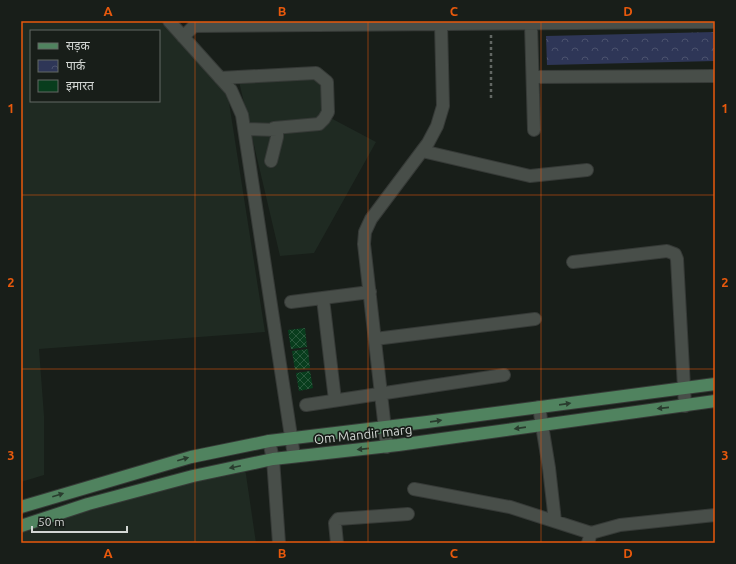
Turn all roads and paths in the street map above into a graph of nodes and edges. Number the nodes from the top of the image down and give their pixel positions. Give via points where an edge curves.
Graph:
1 (169, 21) edge
2 (715, 22) edge
3 (469, 23) edge
4 (194, 24) edge
5 (441, 24) junction
6 (491, 24) junction
7 (531, 24) junction
8 (183, 37) junction
9 (715, 76) edge
10 (533, 77) junction
11 (220, 78) junction
12 (491, 98) dead end
13 (274, 128) junction
14 (245, 129) junction
15 (534, 130) dead end
16 (422, 151) junction
17 (271, 161) dead end
18 (587, 170) dead end
19 (573, 262) dead end
20 (370, 292) junction
21 (323, 299) junction
22 (291, 302) dead end
23 (535, 319) dead end
24 (375, 339) junction
25 (504, 375) dead end
26 (715, 384) edge
27 (684, 388) junction
28 (382, 393) junction
29 (336, 400) junction
30 (715, 401) edge
31 (306, 405) dead end
32 (685, 406) junction
33 (539, 407) junction
34 (543, 425) junction
35 (385, 428) junction
36 (291, 439) junction
37 (269, 441) junction
38 (387, 447) junction
39 (294, 456) junction
40 (272, 459) junction
41 (414, 489) dead end
42 (21, 507) edge
43 (408, 514) dead end
44 (715, 515) edge
45 (555, 521) junction
46 (21, 526) edge
47 (589, 538) edge
48 (279, 543) edge
49 (337, 543) edge

1 - 8 street
2 - 7 street
3 - 5 street
3 - 6 street
4 - 5 street
4 - 8 street
5 - 16 street via 443,106 438,126
6 - 7 street
6 - 12 path
7 - 10 street
8 - 11 street
9 - 10 street
10 - 15 street
11 - 13 street via 316,73 327,82 328,112 324,119 318,124
11 - 14 street via 237,101
13 - 14 street
13 - 17 street via 278,133
14 - 36 street
16 - 18 street via 530,176
16 - 20 street via 371,219 366,232 364,244
19 - 27 street via 667,251 675,254
20 - 21 street
20 - 24 street
21 - 22 street
21 - 29 street
23 - 24 street
24 - 28 street
25 - 28 street
26 - 27 main road, Om Mandir marg
27 - 32 street
33 -> 27 main road, Om Mandir marg
28 - 29 street
28 - 35 street
29 - 31 street
30 - 32 main road, Om Mandir marg
32 -> 34 main road, Om Mandir marg
33 - 34 street
35 -> 33 main road, Om Mandir marg
34 -> 38 main road, Om Mandir marg
34 - 45 street
35 - 36 main road, Om Mandir marg
35 - 38 street
36 - 37 main road, Om Mandir marg
36 - 39 street
37 - 40 street
42 -> 37 main road, Om Mandir marg via 191,457
38 -> 39 main road, Om Mandir marg
39 - 40 main road, Om Mandir marg
40 -> 46 main road, Om Mandir marg via 193,476 88,504
40 - 48 street
41 - 45 street via 510,507
43 - 49 street via 338,519 335,523
44 - 47 street via 620,525
45 - 47 street

